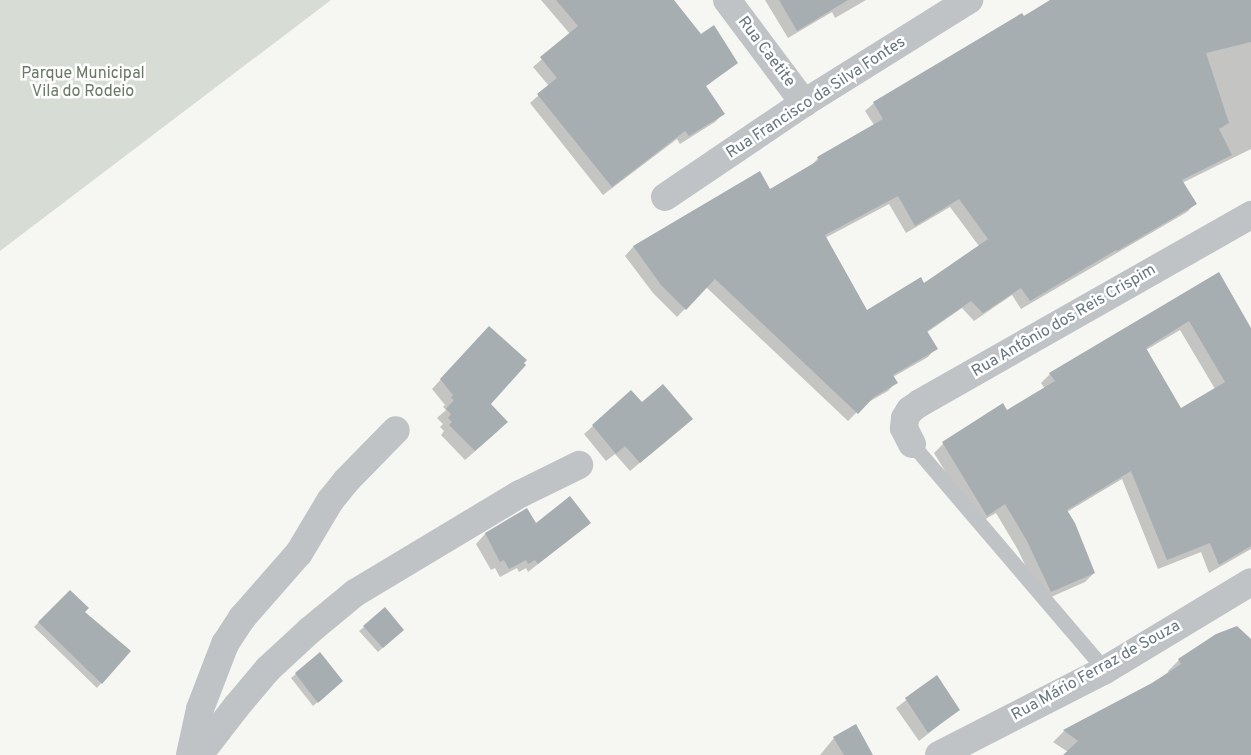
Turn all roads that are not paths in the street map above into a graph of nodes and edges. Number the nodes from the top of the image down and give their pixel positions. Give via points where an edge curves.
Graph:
1 (727, 0) edge
2 (969, 0) edge
3 (804, 103) junction
4 (665, 197) dead end
5 (1251, 214) edge
6 (396, 430) dead end
7 (912, 444) joint
8 (579, 465) dead end
9 (1246, 594) edge
10 (1105, 670) junction
11 (190, 755) edge
12 (199, 755) edge
13 (939, 755) edge

1 - 3 street, Rua Caetite
2 - 3 street, Rua Francisco da Silva Fontes
3 - 4 street, Rua Francisco da Silva Fontes
5 - 7 street, Rua Antônio dos Reis Crispim via 920,403 905,418 904,428
6 - 11 street via 330,501 300,553 242,618 225,644 200,709
7 - 10 lane
8 - 12 street via 520,494 355,593 268,670
9 - 10 street, Rua Mário Ferraz de Souza
10 - 13 street, Rua Mário Ferraz de Souza

